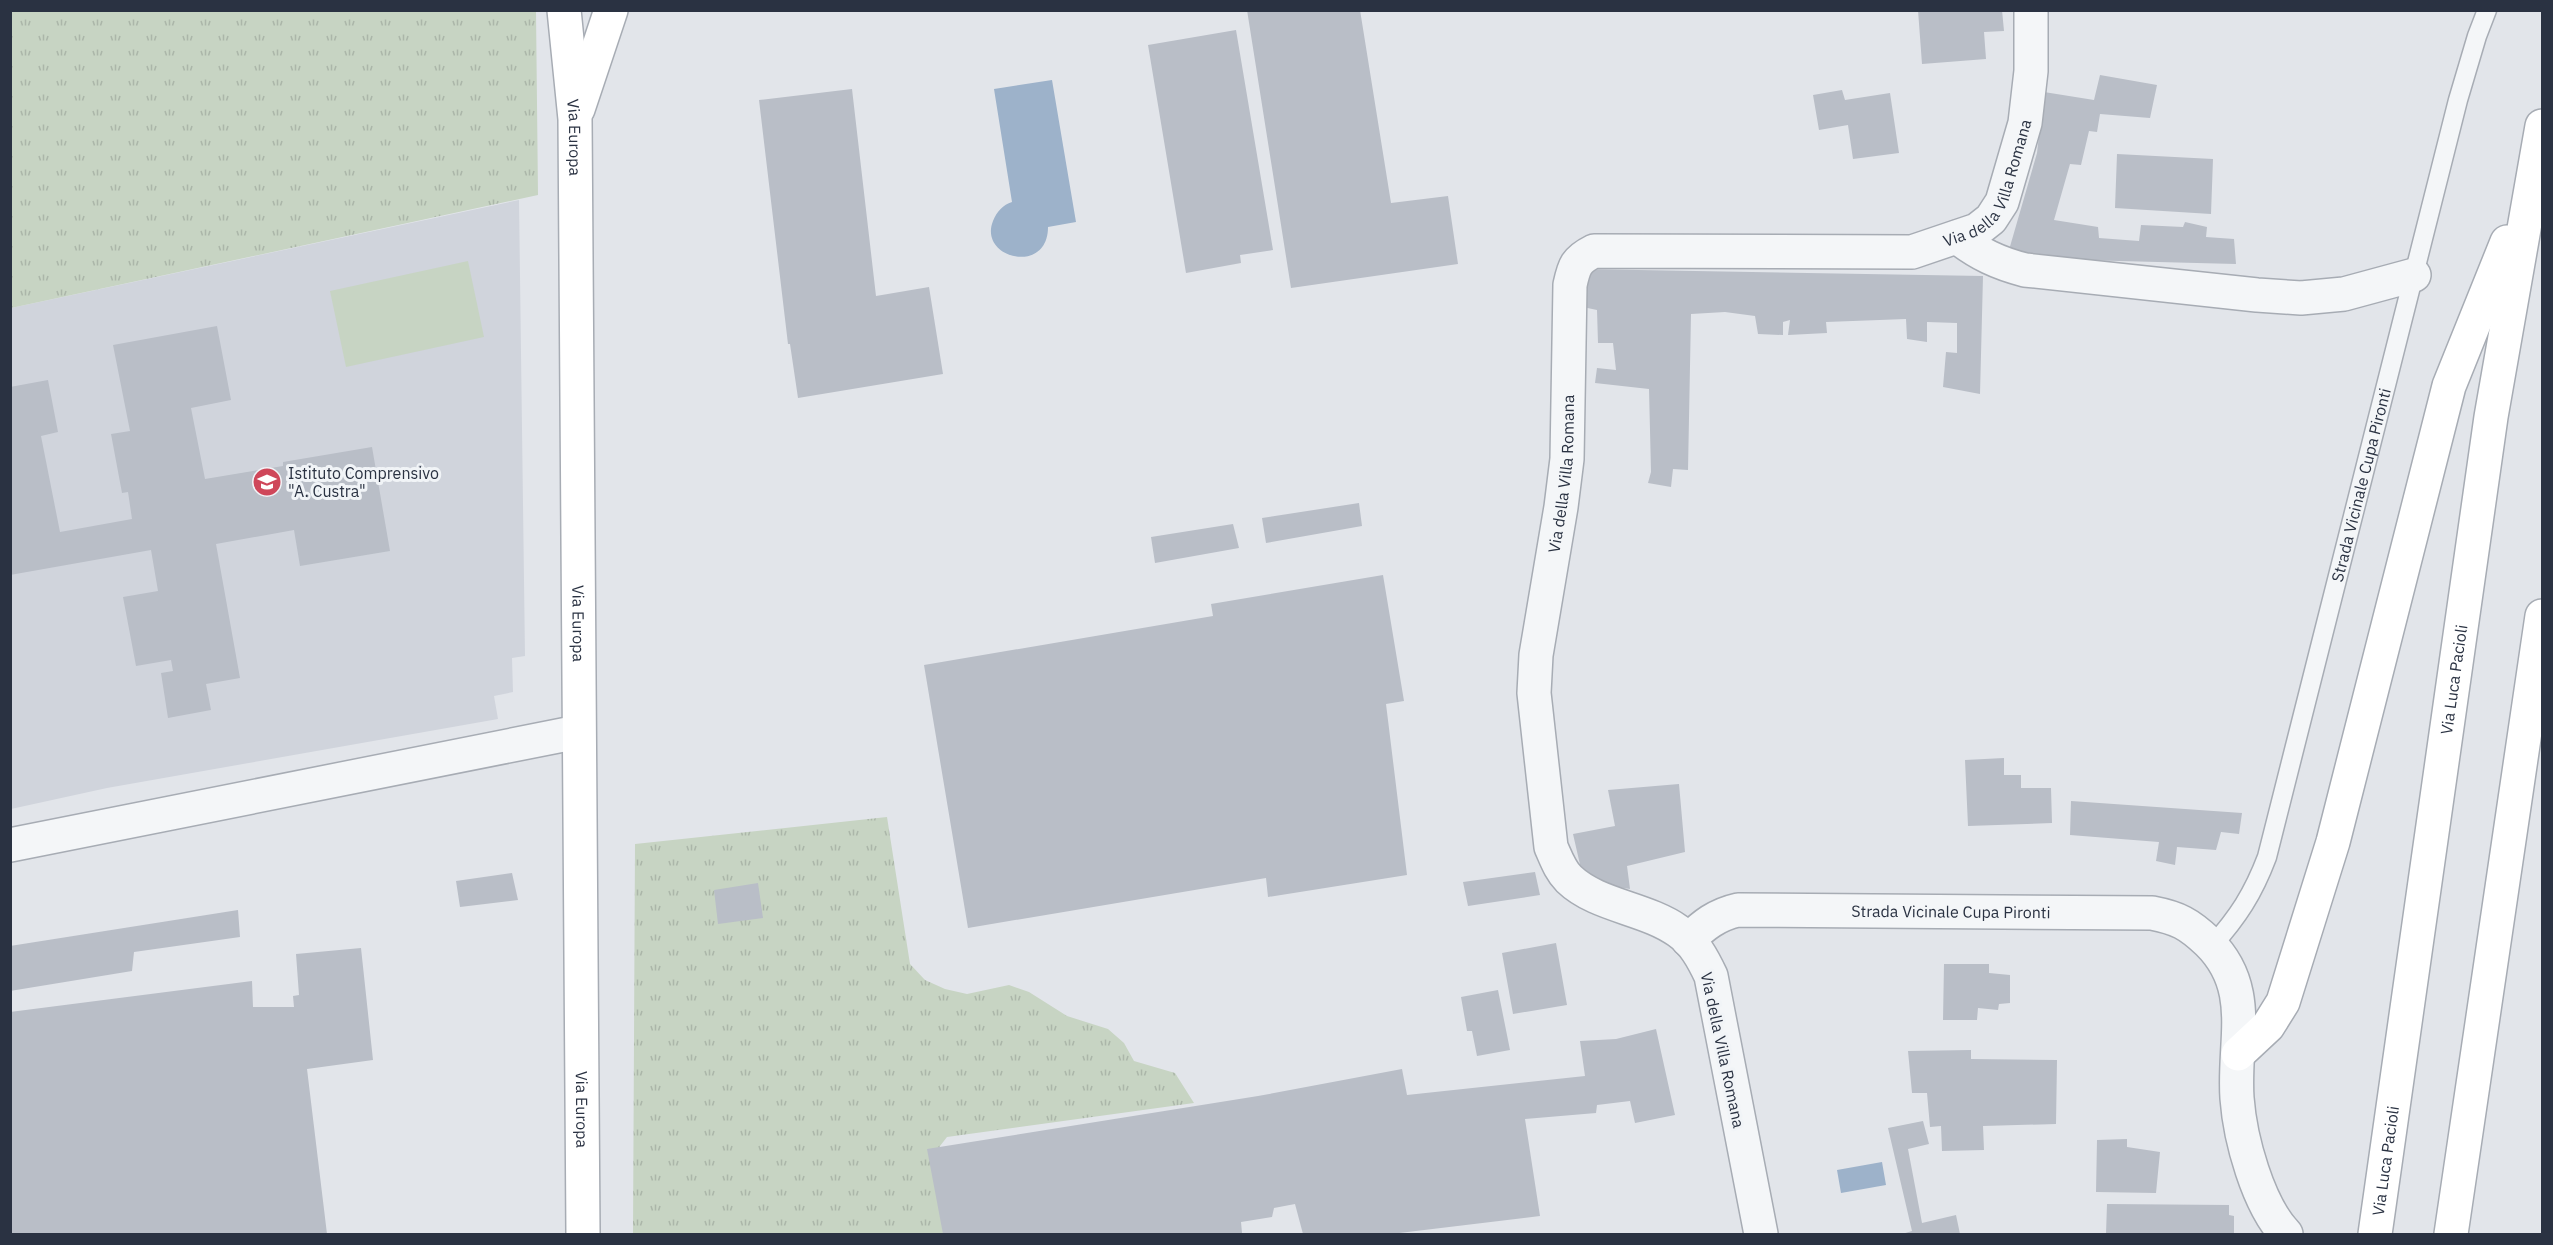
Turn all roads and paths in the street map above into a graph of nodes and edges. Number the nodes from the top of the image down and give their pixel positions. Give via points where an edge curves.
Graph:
1 (564, 10) edge
2 (611, 10) edge
3 (2031, 10) edge
4 (2487, 10) edge
5 (575, 119) junction
6 (2542, 126) edge
7 (2531, 182) junction
8 (1957, 237) junction
9 (2414, 274) junction
10 (2542, 616) edge
11 (2539, 662) edge
12 (578, 732) junction
13 (10, 845) edge
14 (1688, 940) junction
15 (2212, 946) junction
16 (2238, 1054) junction
17 (583, 1234) edge
18 (1761, 1234) edge
19 (2286, 1234) edge
20 (2375, 1234) edge
21 (2451, 1234) edge

1 - 5 main road, Via Europa
2 - 5 main road
3 - 8 street, Via della Villa Romana via 2031,71 2025,123 2002,202 1991,219 1977,230
4 - 9 lane, Strada Vicinale Cupa Pironti via 2458,100
5 - 12 main road, Via Europa
6 - 7 main road, Via Luca Pacioli
7 - 16 main road via 2449,386 2333,842 2283,1002 2268,1026
7 - 20 main road, Via Luca Pacioli via 2491,417
8 - 9 street via 1988,258 2025,270 2257,295 2301,298 2344,294
8 - 14 street, Via della Villa Romana via 1912,252 1594,251 1580,258 1573,270 1567,459 1536,656 1534,693 1551,847 1559,866 1579,887 1658,918
9 - 15 lane, Strada Vicinale Cupa Pironti via 2267,857 2239,916
10 - 11 main road
11 - 21 main road
12 - 13 street
12 - 17 main road, Via Europa
14 - 15 street, Strada Vicinale Cupa Pironti via 1707,922 1738,910 2140,913 2172,916 2190,925
14 - 18 street, Via della Villa Romana via 1711,976
15 - 16 street, Strada Vicinale Cupa Pironti via 2225,961 2238,997
16 - 19 street, Strada Vicinale Cupa Pironti via 2237,1097 2250,1167 2278,1226

